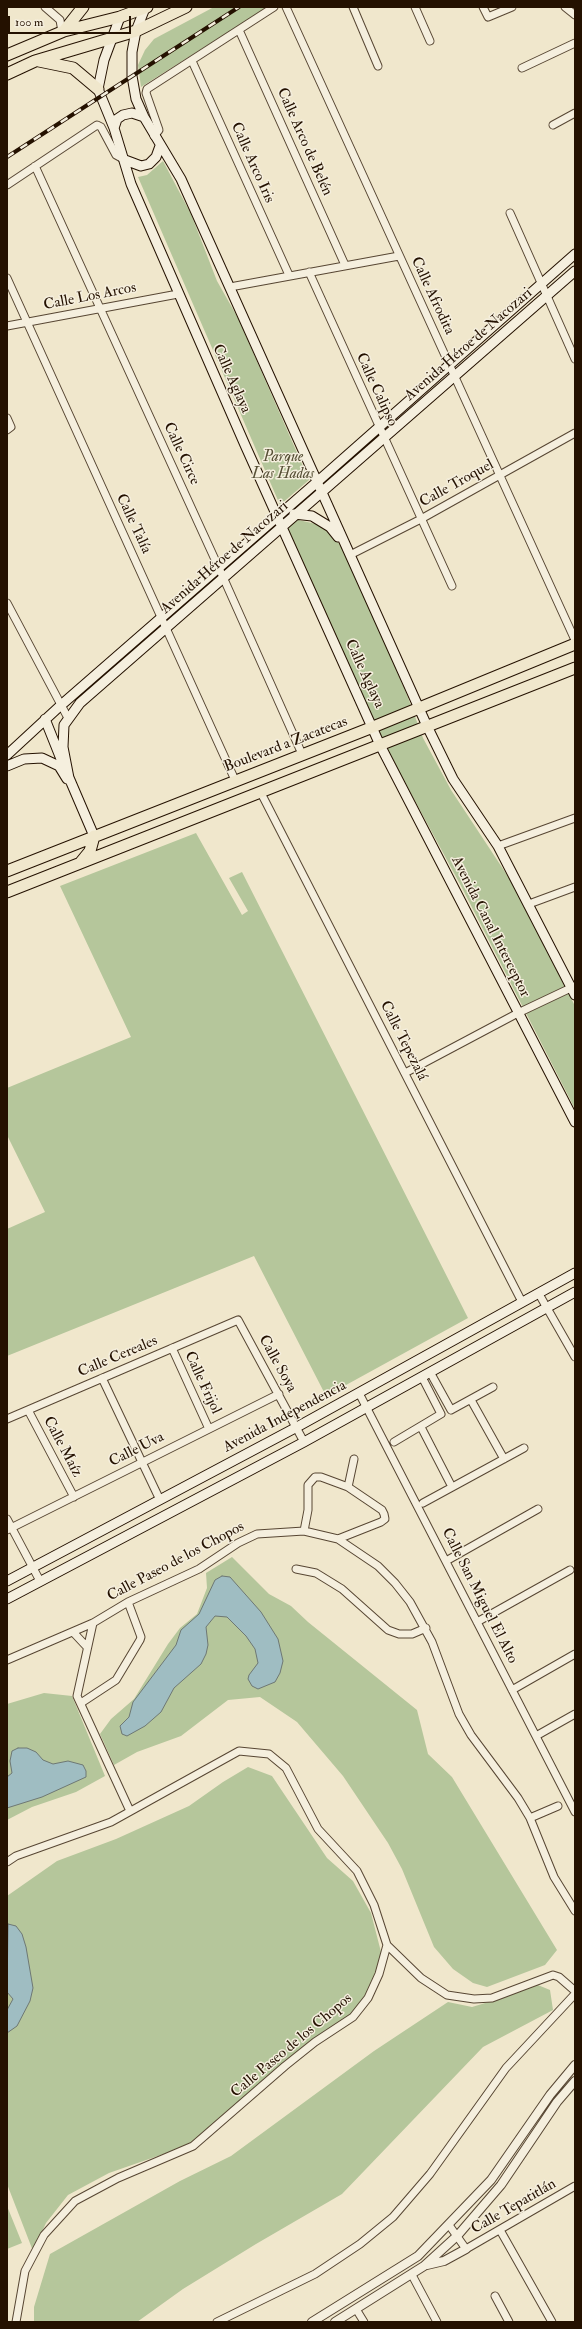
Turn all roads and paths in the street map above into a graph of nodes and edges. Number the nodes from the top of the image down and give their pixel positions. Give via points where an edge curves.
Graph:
1 (45, 7) edge
2 (83, 7) edge
3 (146, 7) edge
4 (186, 7) edge
5 (274, 7) edge
6 (286, 7) edge
7 (352, 7) edge
8 (415, 7) edge
9 (483, 7) edge
10 (512, 7) edge
11 (565, 7) edge
12 (122, 12) edge
13 (575, 15) edge
14 (239, 30) junction
15 (63, 31) junction
16 (136, 31) junction
17 (112, 38) junction
18 (430, 41) dead end
19 (575, 43) edge
20 (7, 55) edge
21 (35, 61) junction
22 (192, 61) junction
23 (378, 66) dead end
24 (522, 68) dead end
25 (7, 74) edge
26 (98, 88) junction
27 (575, 113) edge
28 (144, 117) junction
29 (553, 126) dead end
30 (114, 128) junction
31 (154, 136) junction
32 (160, 146) junction
33 (125, 160) junction
34 (35, 166) junction
35 (7, 185) edge
36 (510, 213) dead end
37 (575, 254) edge
38 (399, 256) junction
39 (345, 265) junction
40 (575, 271) edge
41 (309, 272) junction
42 (289, 275) junction
43 (7, 278) edge
44 (541, 284) junction
45 (230, 287) junction
46 (178, 294) junction
47 (546, 296) junction
48 (100, 308) junction
49 (27, 322) junction
50 (7, 326) edge
51 (575, 359) edge
52 (449, 365) junction
53 (455, 375) junction
54 (7, 418) edge
55 (378, 426) junction
56 (7, 430) edge
57 (575, 433) edge
58 (384, 437) junction
59 (500, 474) junction
60 (317, 482) junction
61 (322, 492) junction
62 (296, 514) junction
63 (277, 516) junction
64 (421, 519) junction
65 (282, 527) junction
66 (349, 551) junction
67 (218, 567) junction
68 (223, 577) junction
69 (452, 586) dead end
70 (7, 604) edge
71 (162, 616) junction
72 (167, 627) junction
73 (575, 640) edge
74 (575, 644) edge
75 (575, 668) edge
76 (60, 706) junction
77 (418, 708) junction
78 (68, 718) junction
79 (45, 720) junction
80 (427, 726) junction
81 (373, 727) junction
82 (380, 745) junction
83 (302, 754) junction
84 (7, 755) edge
85 (7, 766) edge
86 (69, 778) junction
87 (235, 780) junction
88 (260, 791) junction
89 (79, 802) junction
90 (575, 818) edge
91 (94, 836) junction
92 (498, 846) junction
93 (80, 862) junction
94 (7, 871) edge
95 (575, 886) edge
96 (7, 892) edge
97 (529, 904) junction
98 (574, 989) edge
99 (518, 1013) junction
100 (405, 1073) junction
101 (575, 1122) edge
102 (575, 1274) edge
103 (575, 1292) edge
104 (539, 1294) junction
105 (522, 1302) junction
106 (547, 1308) junction
107 (238, 1320) joint
108 (172, 1348) junction
109 (575, 1357) edge
110 (426, 1374) junction
111 (102, 1378) junction
112 (493, 1387) dead end
113 (359, 1392) junction
114 (279, 1394) junction
115 (471, 1400) junction
116 (367, 1407) junction
117 (28, 1410) junction
118 (7, 1419) edge
119 (297, 1427) junction
120 (421, 1427) junction
121 (209, 1429) junction
122 (304, 1442) junction
123 (394, 1442) dead end
124 (524, 1448) dead end
125 (354, 1459) dead end
126 (504, 1459) junction
127 (142, 1462) junction
128 (348, 1487) junction
129 (452, 1487) junction
130 (74, 1497) junction
131 (160, 1500) junction
132 (423, 1503) dead end
133 (538, 1509) dead end
134 (7, 1519) edge
135 (9, 1529) edge
136 (304, 1530) junction
137 (338, 1539) junction
138 (446, 1561) junction
139 (33, 1567) junction
140 (296, 1569) dead end
141 (570, 1570) dead end
142 (7, 1581) edge
143 (40, 1581) junction
144 (7, 1599) edge
145 (128, 1602) junction
146 (477, 1622) junction
147 (93, 1623) junction
148 (426, 1628) junction
149 (73, 1632) junction
150 (87, 1647) junction
151 (575, 1654) edge
152 (7, 1660) edge
153 (512, 1690) junction
154 (81, 1703) junction
155 (575, 1714) edge
156 (536, 1736) junction
157 (558, 1806) dead end
158 (130, 1811) junction
159 (575, 1812) edge
160 (530, 1818) junction
161 (7, 1862) edge
162 (575, 1911) edge
163 (387, 1945) junction
164 (575, 1993) edge
165 (575, 2065) edge
166 (575, 2081) edge
167 (575, 2186) edge
168 (449, 2225) junction
169 (500, 2230) junction
170 (458, 2235) junction
171 (466, 2249) junction
172 (424, 2266) junction
173 (412, 2275) junction
174 (495, 2296) dead end
175 (356, 2309) junction
176 (16, 2322) edge
177 (217, 2322) edge
178 (312, 2322) edge
179 (334, 2322) edge
180 (364, 2322) edge
181 (437, 2322) edge
182 (509, 2322) edge
183 (552, 2322) edge

1 - 15 street via 60,20
2 - 15 main road
3 - 12 main road
3 - 16 main road
4 - 16 main road
5 - 14 street
6 - 38 street, Calle Afrodita
7 - 23 street
8 - 18 street
9 - 10 street via 488,17
11 - 13 street
12 - 15 main road
12 - 17 main road
14 - 22 street
14 - 39 street, Calle Arco de Belén
15 - 20 main road
16 - 17 main road
16 - 28 main road via 132,53 132,76 136,99
17 - 21 main road
17 - 26 main road
19 - 24 street
21 - 25 main road
21 - 26 main road via 73,68
22 - 31 street via 147,89 146,94 159,130
22 - 42 street, Calle Arco Iris
26 - 30 main road, Calle Aglaya
27 - 29 street
28 - 30 main road via 132,113 123,115 117,119
28 - 31 main road
30 - 33 main road, Calle Aglaya
31 - 32 main road
32 - 33 main road via 156,158 149,164 141,166
32 - 45 main road via 181,179
33 - 34 street via 116,155 101,127 97,125
33 - 46 main road, Calle Aglaya via 131,184
34 - 35 street
34 - 48 street, Calle Circe
36 - 44 street
37 - 44 main road, Avenida Héroe de Nacozari
38 - 39 street
38 - 52 street, Calle Afrodita
39 - 41 street
40 - 47 main road, Avenida Héroe de Nacozari
41 - 42 street
41 - 55 street, Calle Calipso
42 - 45 street
43 - 49 street, Calle Talía
44 - 47 street
44 - 52 main road, Avenida Héroe de Nacozari
45 - 60 main road
46 - 48 street, Calle Los Arcos
46 - 63 main road, Calle Aglaya
47 - 51 street
47 - 53 main road, Avenida Héroe de Nacozari
48 - 49 street, Calle Los Arcos
48 - 67 street, Calle Circe
49 - 50 street, Calle Los Arcos
49 - 71 street, Calle Talía
52 - 53 street, Calle Afrodita
52 - 55 main road, Avenida Héroe de Nacozari
53 - 58 main road, Avenida Héroe de Nacozari
53 - 59 street, Calle Afrodita
54 - 56 street via 11,428
55 - 58 street, Calle Calipso
55 - 60 main road, Avenida Héroe de Nacozari
57 - 59 street, Calle Troquel
58 - 61 main road, Avenida Héroe de Nacozari
58 - 64 street, Calle Calipso
59 - 64 street, Calle Troquel
59 - 73 street, Calle Afrodita
60 - 61 main road
60 - 63 main road, Avenida Héroe de Nacozari
61 - 62 main road, Avenida Héroe de Nacozari
61 - 66 main road
62 - 63 main road
62 - 65 main road, Avenida Héroe de Nacozari
62 - 66 main road via 312,516 330,527
63 - 65 main road, Calle Aglaya
63 - 67 main road, Avenida Héroe de Nacozari
64 - 66 street, Calle Troquel
64 - 69 street, Calle Calipso
65 - 68 main road, Avenida Héroe de Nacozari
65 - 81 main road, Calle Aglaya
66 - 77 main road
67 - 68 street, Calle Circe
67 - 71 main road, Avenida Héroe de Nacozari
68 - 72 main road, Avenida Héroe de Nacozari
68 - 83 street, Calle Circe
70 - 76 street
71 - 72 street, Calle Talía
71 - 76 main road, Avenida Héroe de Nacozari
72 - 78 main road, Avenida Héroe de Nacozari via 80,703
72 - 87 street, Calle Talía
74 - 77 main road, Boulevard a Zacatecas
75 - 80 main road
76 - 78 street
76 - 79 main road, Avenida Héroe de Nacozari
77 - 80 main road
77 - 81 main road, Boulevard a Zacatecas
78 - 86 main road, Avenida Héroe de Nacozari via 64,725 63,748
79 - 84 main road, Avenida Héroe de Nacozari
79 - 86 main road, Avenida Héroe de Nacozari
80 - 82 main road
80 - 92 main road via 453,779
81 - 82 main road, Calle Aglaya
81 - 83 main road, Boulevard a Zacatecas
82 - 88 main road
82 - 99 main road, Avenida Canal Interceptor
83 - 87 main road, Boulevard a Zacatecas
85 - 89 main road via 33,757 52,761 59,766
86 - 89 main road, Avenida Héroe de Nacozari
87 - 91 main road, Boulevard a Zacatecas
88 - 93 main road
88 - 100 street, Calle Tepezalá
89 - 91 main road, Avenida Héroe de Nacozari
90 - 92 street
91 - 93 main road via 90,851
91 - 94 main road, Boulevard a Zacatecas
92 - 97 main road
93 - 96 main road
95 - 97 street
97 - 98 main road
98 - 99 street
99 - 100 street
99 - 101 main road, Avenida Canal Interceptor
100 - 105 street, Calle Tepezalá
102 - 104 main road, Avenida Independencia
103 - 106 main road, Avenida Independencia
104 - 105 main road, Avenida Independencia
104 - 106 street
105 - 113 main road, Avenida Independencia
106 - 109 street
106 - 110 main road, Avenida Independencia
107 - 108 street, Calle Cereales
107 - 114 street, Calle Soya
108 - 111 street, Calle Cereales
108 - 121 street, Calle Frijol
110 - 115 street via 451,1410
110 - 116 main road, Avenida Independencia
110 - 120 street via 441,1414
111 - 117 street, Calle Cereales
111 - 127 street
112 - 115 street
113 - 116 street, Calle San Miguel El Alto
113 - 119 main road, Avenida Independencia
114 - 119 street, Calle Soya
114 - 121 street, Calle Uva
115 - 126 street
116 - 122 main road, Avenida Independencia
116 - 138 street, Calle San Miguel El Alto
117 - 118 street, Calle Cereales
117 - 130 street, Calle Maíz
119 - 122 street, Calle Soya
119 - 131 main road, Avenida Independencia
120 - 123 street
120 - 129 street
121 - 127 street, Calle Uva
122 - 143 main road, Avenida Independencia
124 - 126 street
125 - 128 street
126 - 129 street
127 - 130 street, Calle Uva
127 - 131 street
128 - 136 street via 314,1477 308,1485 308,1510
128 - 137 street via 382,1510 385,1519
129 - 132 street
130 - 135 street, Calle Uva
131 - 139 main road, Avenida Independencia
133 - 138 street
134 - 135 street
135 - 139 street
136 - 137 street, Calle Paseo de los Chopos
136 - 145 street, Calle Paseo de los Chopos via 256,1534 199,1568
137 - 148 street, Calle Paseo de los Chopos via 365,1557 395,1583
138 - 146 street, Calle San Miguel El Alto
139 - 142 main road, Avenida Independencia
139 - 143 street
140 - 148 street via 316,1573 342,1589 388,1630 399,1634 412,1634
141 - 146 street
143 - 144 main road, Avenida Independencia
145 - 147 street, Calle Paseo de los Chopos
145 - 154 street via 140,1640 116,1680
146 - 153 street, Calle San Miguel El Alto
147 - 149 street, Calle Paseo de los Chopos
147 - 150 street
148 - 160 street, Calle Paseo de los Chopos via 459,1714
149 - 150 street
149 - 152 street, Calle Paseo de los Chopos
150 - 154 street via 77,1693
151 - 153 street
153 - 156 street, Calle San Miguel El Alto
154 - 158 street
155 - 156 street
156 - 159 street, Calle San Miguel El Alto
157 - 160 street
158 - 161 street via 111,1822 16,1856
158 - 163 street via 239,1751 269,1754 286,1768 318,1829 357,1872 374,1905
160 - 162 street, Calle Paseo de los Chopos via 554,1877
163 - 164 street via 420,1978 447,1995 474,1999 492,1998 553,1975 559,1977
163 - 176 street, Calle Paseo de los Chopos via 379,1974 368,1998 353,2017 291,2061 193,2146 118,2178 75,2201 44,2235 25,2271
164 - 177 street via 506,2068 430,2174 393,2217 360,2244 315,2274
165 - 168 street via 550,2095 491,2180
166 - 170 street via 557,2102 501,2185
167 - 169 street, Calle Tepatitlán
168 - 170 street
168 - 178 street via 418,2256
169 - 171 street, Calle Tepatitlán
169 - 183 street
170 - 171 street
170 - 172 street
171 - 172 street via 444,2261
172 - 173 street
173 - 175 street
173 - 181 street
174 - 182 street
175 - 179 street
175 - 180 street

